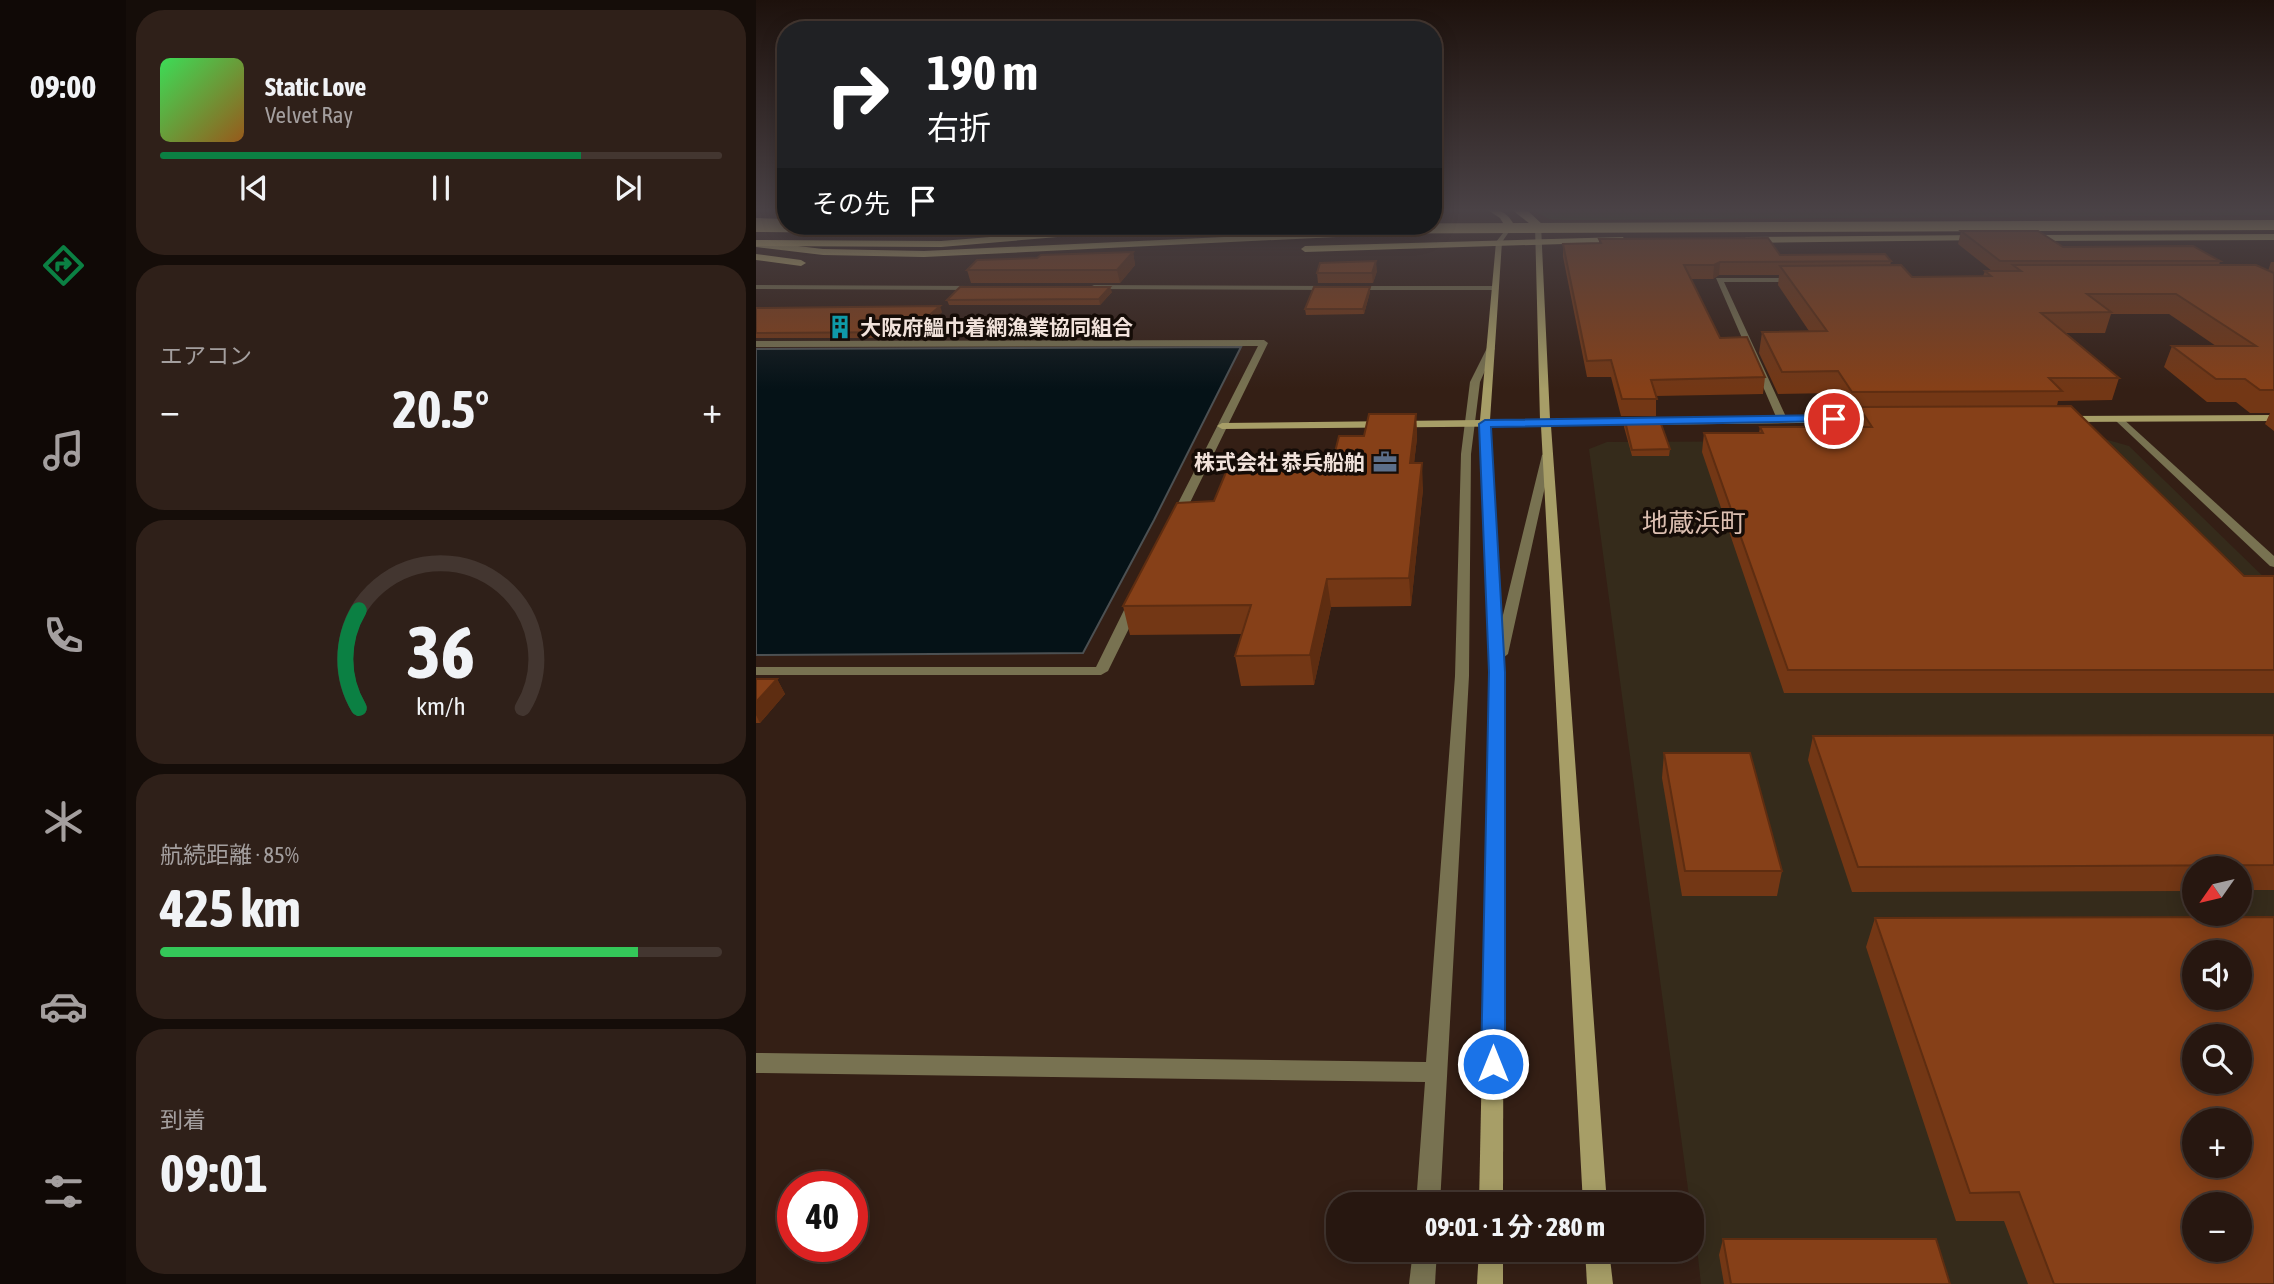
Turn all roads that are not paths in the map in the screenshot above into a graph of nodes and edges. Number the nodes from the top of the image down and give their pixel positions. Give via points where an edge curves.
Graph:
1 (1497, 269) edge
2 (1538, 269) edge
3 (1801, 280) edge
4 (756, 287) edge
5 (1081, 287) edge
6 (986, 288) edge
7 (1495, 289) junction
8 (756, 344) edge
9 (2274, 418) edge
10 (1782, 419) junction
11 (1890, 419) edge
12 (2053, 419) edge
13 (2120, 419) junction
14 (1545, 423) junction
15 (1477, 424) junction
16 (1222, 426) junction
17 (1547, 454) junction
18 (1174, 524) edge
19 (2274, 563) edge
20 (1137, 598) edge
21 (756, 671) edge
22 (1497, 672) junction
23 (756, 1063) edge
24 (1438, 1072) junction
25 (1429, 1192) edge
26 (1491, 1192) edge
27 (1594, 1192) edge
28 (1424, 1262) edge
29 (1491, 1262) edge
30 (1598, 1262) edge
31 (1422, 1284) edge
32 (1490, 1284) edge
33 (1600, 1284) edge

1 - 7 street
2 - 14 street
3 - 10 street via 1719,280
4 - 6 street
5 - 7 street
7 - 15 street via 1491,348 1475,382
8 - 16 street via 1264,343
9 - 13 street
10 - 11 street
10 - 14 street
12 - 13 street
13 - 19 street
14 - 15 street
14 - 17 street
15 - 16 street
15 - 22 street
15 - 24 street via 1466,454 1462,676
16 - 18 street
17 - 22 street
17 - 27 street
20 - 21 street via 1101,671
22 - 26 street
23 - 24 street
24 - 25 street
28 - 31 street
29 - 32 street
30 - 33 street

